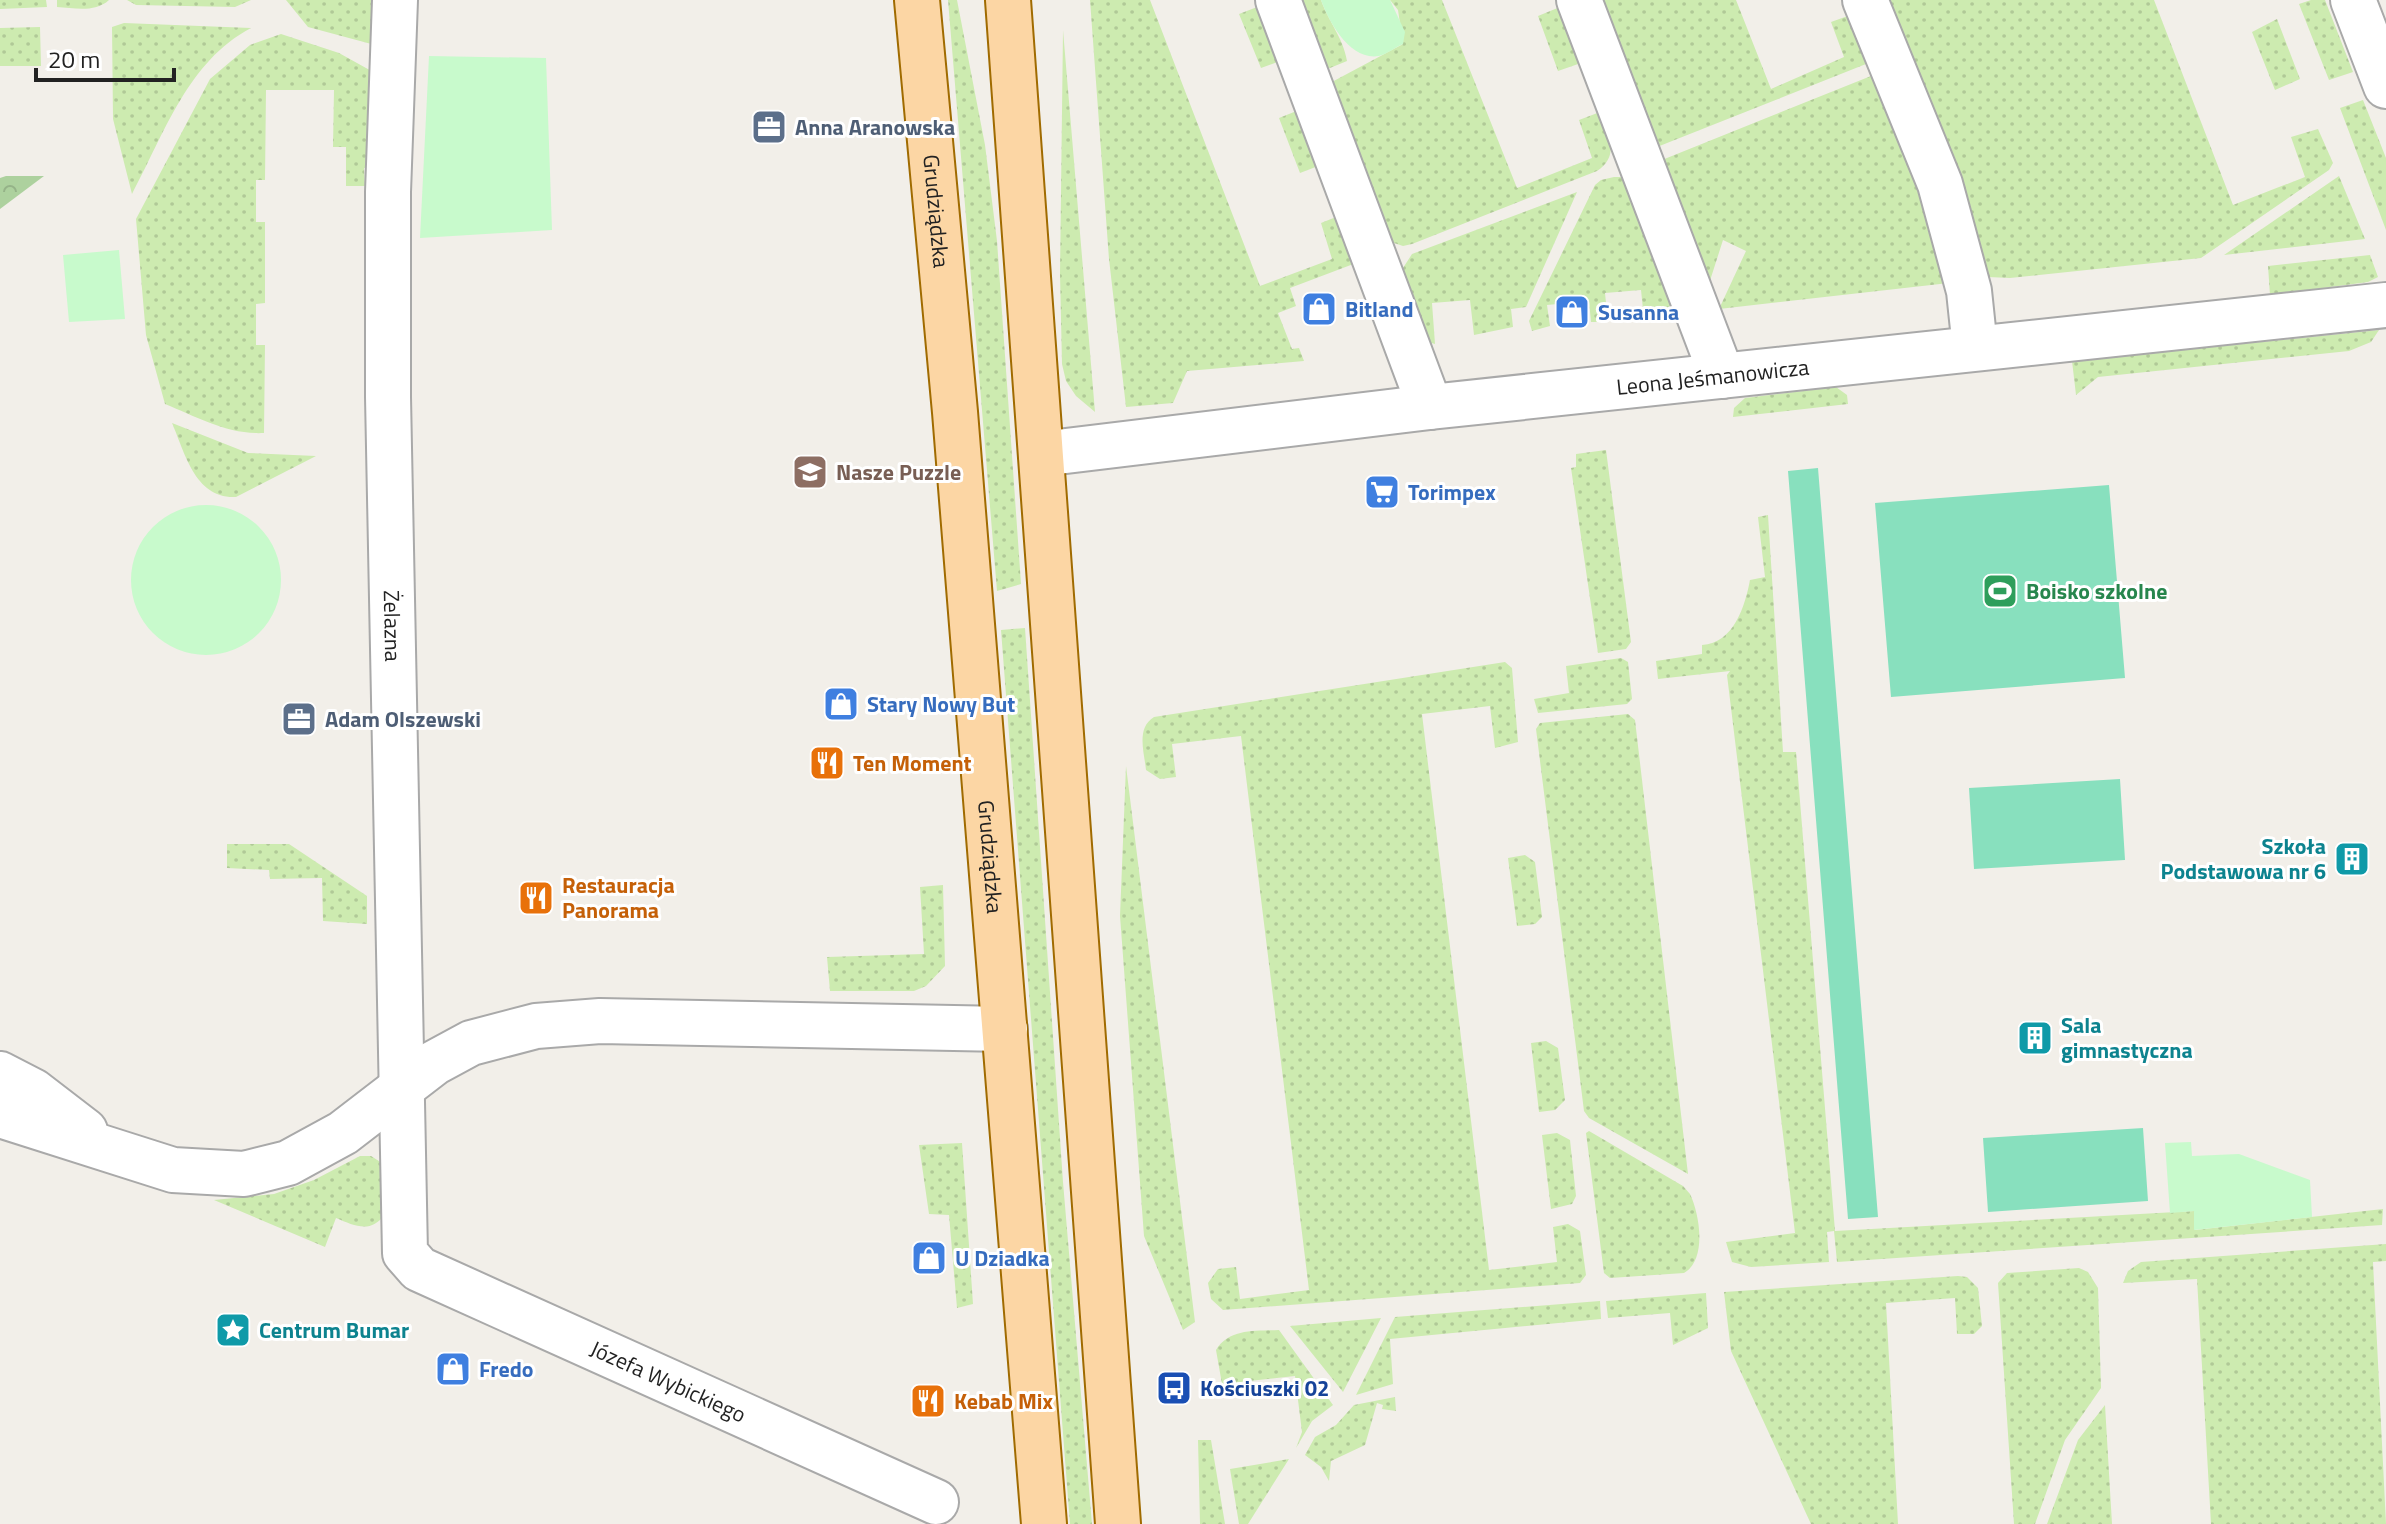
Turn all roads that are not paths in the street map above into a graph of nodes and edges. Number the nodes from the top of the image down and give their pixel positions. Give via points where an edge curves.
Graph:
1 (395, 0) edge
2 (917, 0) edge
3 (1008, 0) edge
4 (1278, 0) edge
5 (1579, 0) edge
6 (1865, 0) edge
7 (2353, 0) edge
8 (2386, 86) edge
9 (2386, 305) edge
10 (1975, 348) junction
11 (1722, 376) junction
12 (1430, 407) junction
13 (1041, 454) junction
14 (1005, 1029) junction
15 (0, 1074) edge
16 (401, 1088) junction
17 (0, 1115) edge
18 (99, 1144) junction
19 (405, 1253) joint
20 (936, 1502) dead end
21 (1044, 1524) edge
22 (1118, 1524) edge

1 - 16 street, Żelazna via 388,397
2 - 14 main road, Grudziądzka
3 - 13 main road
4 - 12 street
5 - 11 street
6 - 10 street via 1940,184 1969,291
7 - 8 street
9 - 10 street, Leona Jeśmanowicza
10 - 11 street, Leona Jeśmanowicza
11 - 12 street, Leona Jeśmanowicza
12 - 13 street, Leona Jeśmanowicza
13 - 22 main road
14 - 16 street via 572,1022 471,1043
14 - 21 main road, Grudziądzka
15 - 18 street via 61,1110
16 - 18 street via 343,1133 268,1170 198,1174 154,1166
16 - 19 street, Żelazna
17 - 18 street
19 - 20 street, Józefa Wybickiego via 419,1269

